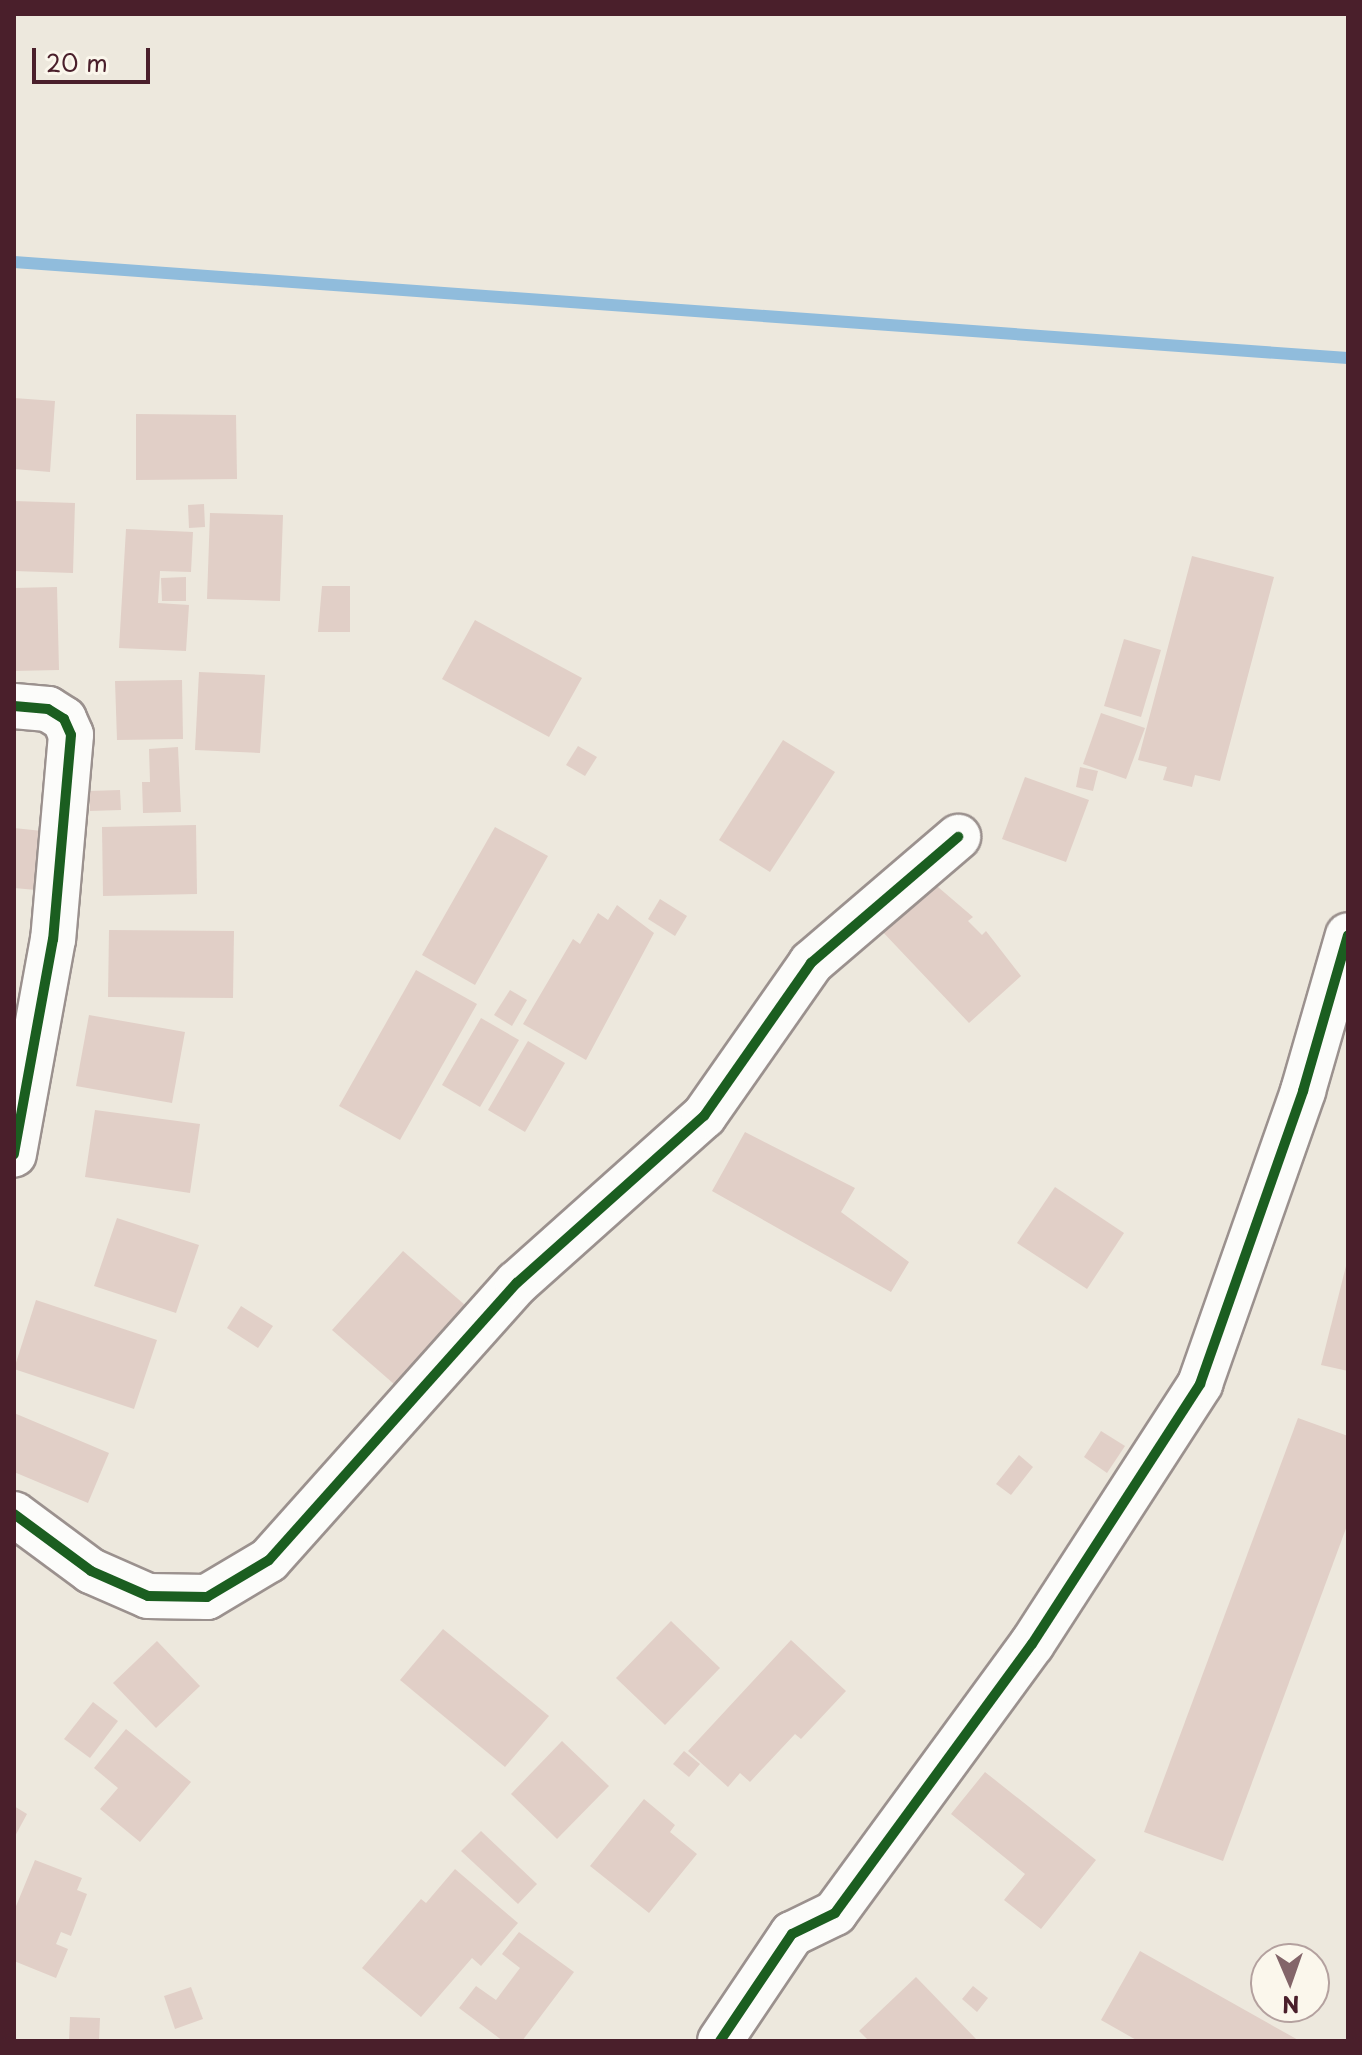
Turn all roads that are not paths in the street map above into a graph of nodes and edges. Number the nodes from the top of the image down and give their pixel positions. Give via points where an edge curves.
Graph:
1 (14, 706) edge
2 (958, 837) dead end
3 (1348, 935) edge
4 (14, 1154) edge
5 (14, 1514) edge
6 (720, 2041) edge

1 - 4 street via 48,709 64,719 71,735 53,939
2 - 5 street via 811,963 704,1116 517,1283 269,1560 207,1597 148,1596 91,1571
3 - 6 street via 1303,1091 1200,1384 1013,1670 835,1913 792,1934

